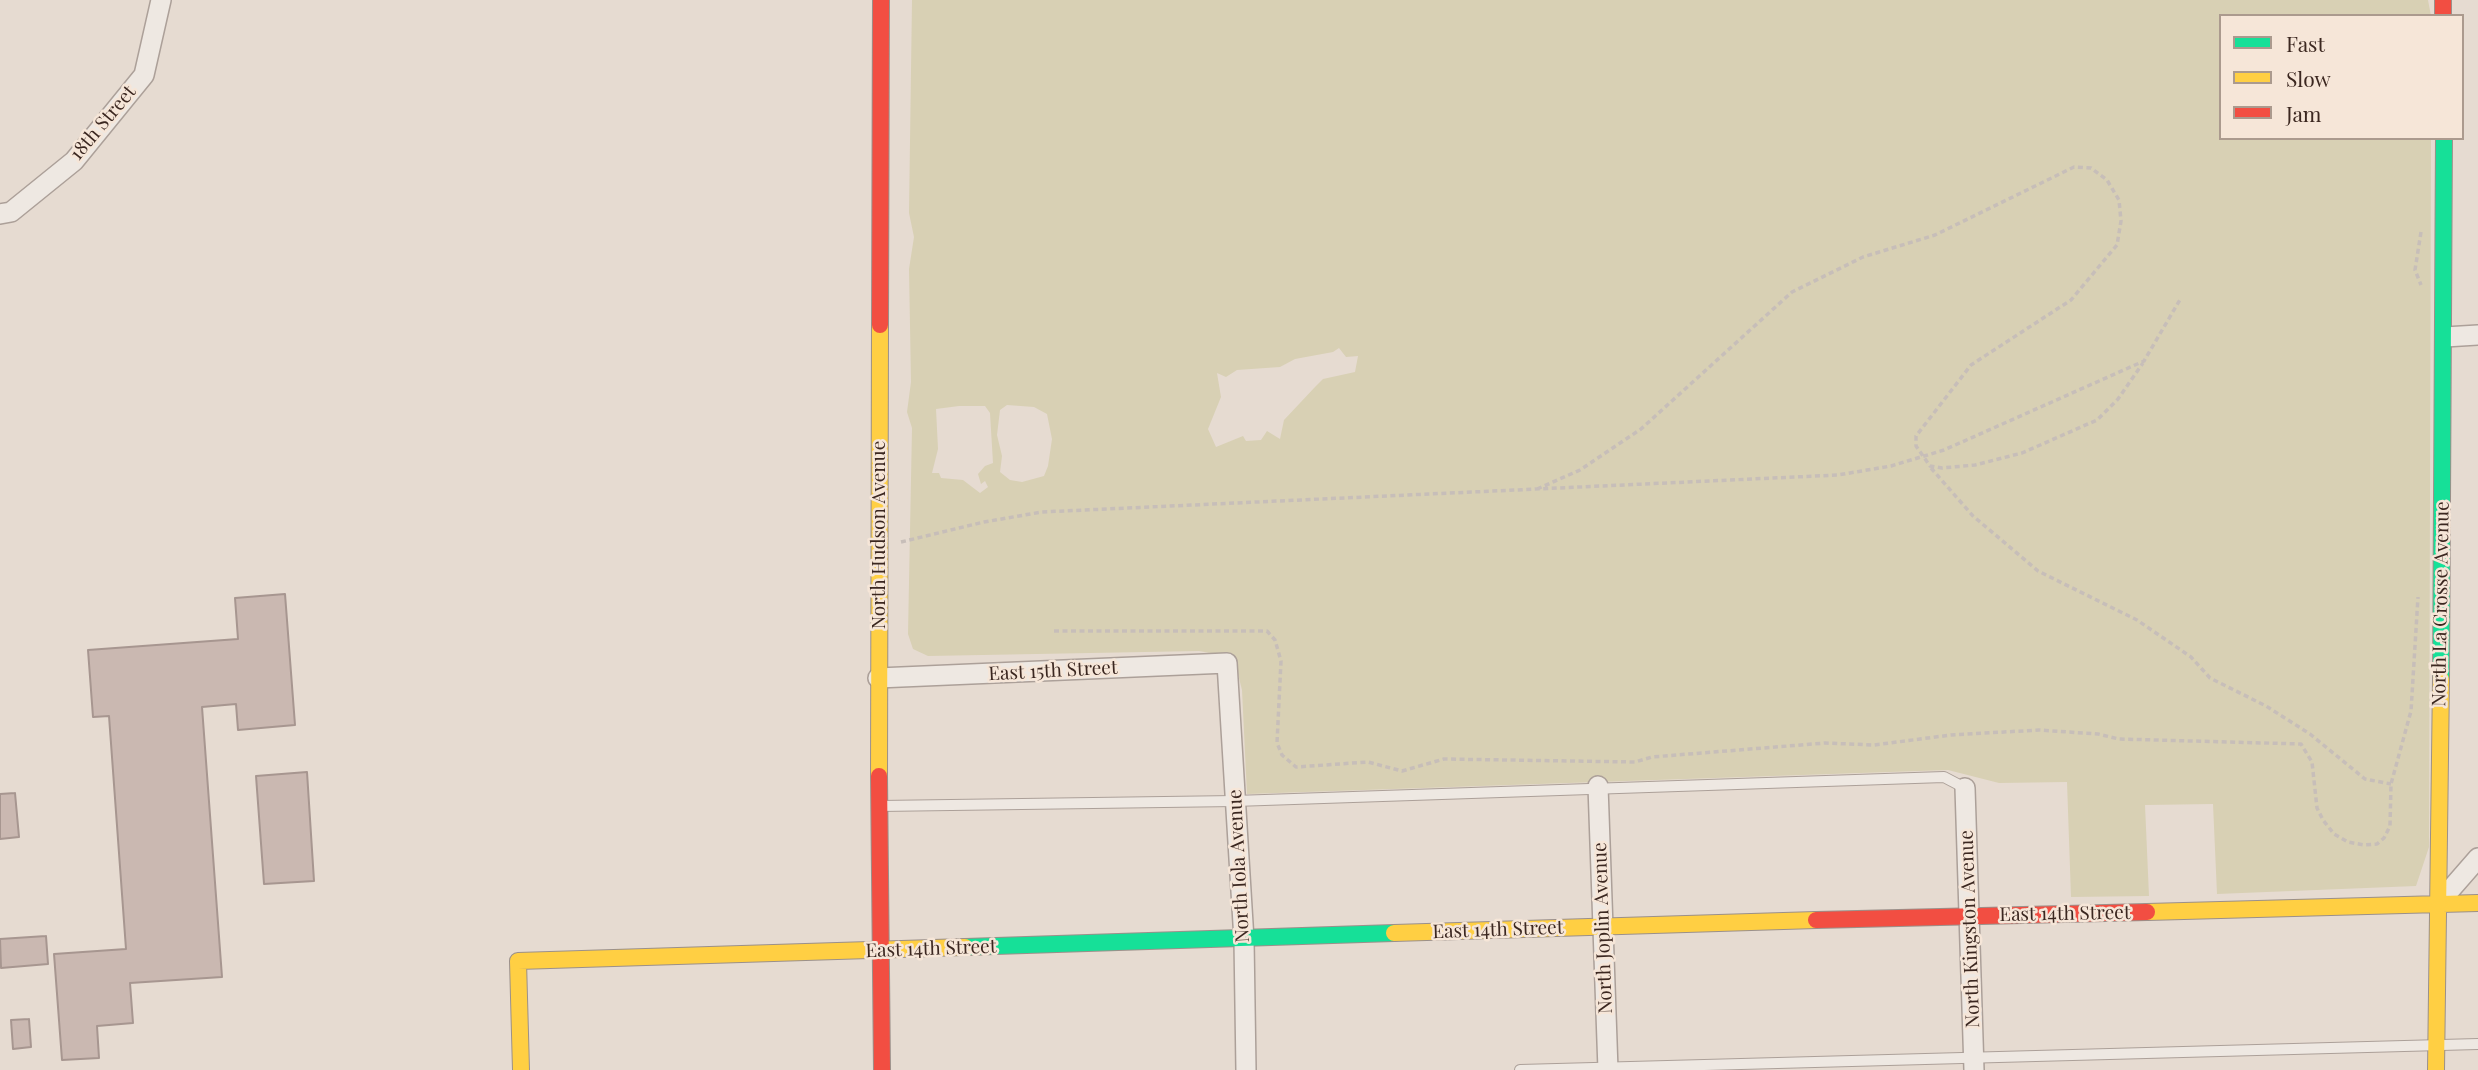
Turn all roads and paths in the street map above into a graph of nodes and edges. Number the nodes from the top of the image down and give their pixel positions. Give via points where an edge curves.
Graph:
1 (161, 0) edge
2 (881, 0) edge
3 (2444, 140) edge
4 (0, 214) edge
5 (2423, 222) dead end
6 (2422, 295) dead end
7 (2180, 298) dead end
8 (2478, 335) edge
9 (2445, 337) junction
10 (2144, 361) junction
11 (1922, 456) junction
12 (1930, 466) junction
13 (1531, 491) junction
14 (879, 547) junction
15 (2418, 596) dead end
16 (1054, 631) dead end
17 (1227, 663) joint
18 (878, 678) junction
19 (2391, 784) junction
20 (1598, 786) junction
21 (1965, 788) joint
22 (1236, 801) junction
23 (879, 806) junction
24 (2478, 858) edge
25 (2478, 903) edge
26 (2437, 905) junction
27 (1969, 916) junction
28 (1603, 926) junction
29 (1244, 940) junction
30 (879, 950) junction
31 (2478, 1044) edge
32 (2436, 1046) junction
33 (1974, 1064) edge
34 (1608, 1068) edge
35 (521, 1070) edge
36 (882, 1070) edge
37 (1246, 1070) edge
38 (1520, 1070) edge
39 (2436, 1070) edge

1 - 4 street, 18th Street via 144,75 74,161 11,212
2 - 14 street, North Hudson Avenue
3 - 9 street, North La Crosse Avenue
5 - 6 path via 2415,270
7 - 10 path
8 - 9 street
9 - 26 street, North La Crosse Avenue
10 - 11 path
10 - 12 path via 2118,400 2097,420 2058,440 1975,465
11 - 12 path
11 - 13 path via 1838,475
11 - 13 path via 1916,436 1971,365 2071,299 2117,245 2119,200 2107,180 2091,168 2063,170 1935,235 1820,275 1766,314 1641,429 1580,470
12 - 19 path via 1973,516 2038,571 2137,620 2191,657 2210,678 2266,705 2365,779
13 - 14 path via 1042,512
14 - 18 street, North Hudson Avenue
15 - 19 path via 2412,711
16 - 19 path via 1267,631 1281,661 1277,743 1282,755 1296,767 1368,762 1402,771 1444,759 1635,762 1825,743 1911,743 1951,735 2039,730 2119,739 2301,744 2312,762 2323,820 2341,838 2364,845 2377,844 2390,826
17 - 18 street, East 15th Street
17 - 22 street, North Iola Avenue
18 - 23 street, North Hudson Avenue
20 - 21 lane via 1944,777
20 - 22 lane
20 - 28 street, North Joplin Avenue
21 - 27 street, North Kingston Avenue
22 - 23 lane
22 - 29 street, North Iola Avenue
23 - 30 street, North Hudson Avenue
24 - 26 street
25 - 26 street, East 14th Street
26 - 27 street, East 14th Street
26 - 32 street, North La Crosse Avenue
27 - 28 street, East 14th Street
27 - 33 street, North Kingston Avenue
28 - 29 street, East 14th Street
28 - 34 street, North Joplin Avenue
29 - 30 street, East 14th Street
29 - 37 street, North Iola Avenue
30 - 35 street, East 14th Street via 518,961
30 - 36 street, North Hudson Avenue
31 - 32 lane
32 - 33 lane
32 - 39 street, North La Crosse Avenue
33 - 34 lane
34 - 38 lane

